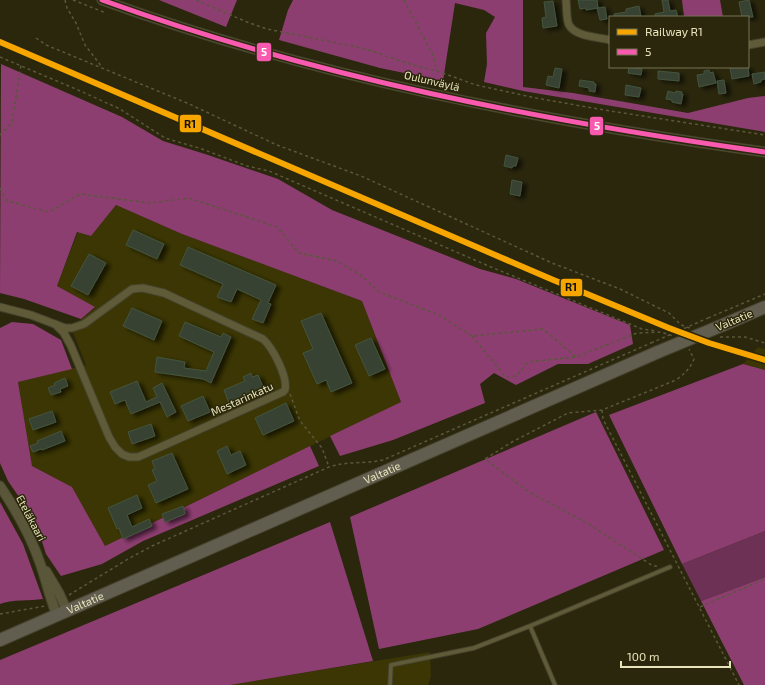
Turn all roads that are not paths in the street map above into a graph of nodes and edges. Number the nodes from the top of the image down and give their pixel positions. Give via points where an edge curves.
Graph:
1 (102, 0) edge
2 (566, 0) edge
3 (609, 40) edge
4 (765, 42) edge
5 (749, 45) edge
6 (765, 152) edge
7 (765, 307) edge
8 (0, 308) edge
9 (55, 324) junction
10 (0, 486) edge
11 (40, 562) junction
12 (670, 567) road end
13 (62, 614) junction
14 (530, 626) junction
15 (0, 640) edge
16 (390, 685) edge
17 (555, 685) edge

1 - 6 main road, Oulunväylä via 209,36 409,88 578,123
2 - 3 street via 569,24 575,31
4 - 5 street
7 - 13 highway, Valtatie, bridge via 723,325 654,348
8 - 9 street, Mestarinkatu
9 - 9 street, Mestarinkatu via 72,346 109,437 118,451 129,457 138,457 285,390 286,383 276,355 263,339 151,289 137,288 127,292 84,324 65,328
10 - 11 main road, Eteläkaari via 24,526
11 - 13 main road, Eteläkaari via 52,603
11 - 13 main road, Eteläkaari via 62,599
12 - 14 lane
13 - 15 highway, Valtatie
14 - 16 lane via 474,648 391,665
14 - 17 lane

